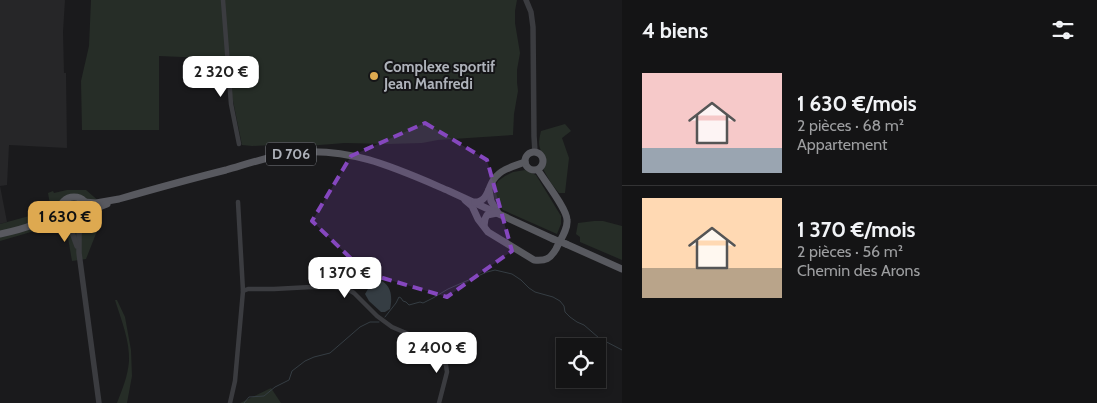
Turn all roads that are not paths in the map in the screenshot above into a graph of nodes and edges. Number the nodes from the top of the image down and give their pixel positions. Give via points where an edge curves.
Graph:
1 (223, 0) edge
2 (526, 0) edge
3 (238, 144) dead end
4 (535, 152) junction
5 (525, 162) junction
6 (538, 170) junction
7 (489, 190) junction
8 (462, 197) junction
9 (119, 199) junction
10 (84, 202) junction
11 (238, 202) dead end
12 (475, 202) junction
13 (59, 211) junction
14 (88, 213) junction
15 (498, 213) junction
16 (62, 221) junction
17 (40, 223) junction
18 (80, 226) junction
19 (484, 226) junction
20 (70, 227) junction
21 (0, 234) edge
22 (79, 253) junction
23 (622, 269) edge
24 (243, 291) junction
25 (99, 403) edge
26 (230, 403) edge
27 (439, 403) edge

1 - 3 street via 231,104
2 - 4 street via 534,27
4 - 5 main road via 529,154
4 - 6 main road via 544,160
5 - 6 main road via 529,169
5 - 7 main road via 498,173
6 - 19 main road via 568,219 551,257 543,261 534,260 488,232
7 - 12 main road via 483,200
7 - 15 main road
8 - 9 main road, D 706 via 374,160 314,152 266,159
8 - 12 main road, D 706
8 - 19 main road via 472,206
9 - 10 main road, D 706
9 - 14 main road, D 706
10 - 13 main road via 70,198
10 - 14 main road
11 - 24 street
12 - 15 main road, D 706
13 - 16 main road
13 - 17 main road
14 - 18 main road
15 - 19 main road via 487,215
15 - 23 main road, D 706, bridge
16 - 17 main road
16 - 20 main road
17 - 21 main road
18 - 20 main road
18 - 22 street
20 - 22 street
22 - 25 street
24 - 26 street
24 - 27 street via 328,287 354,293 385,322 432,344 447,368

